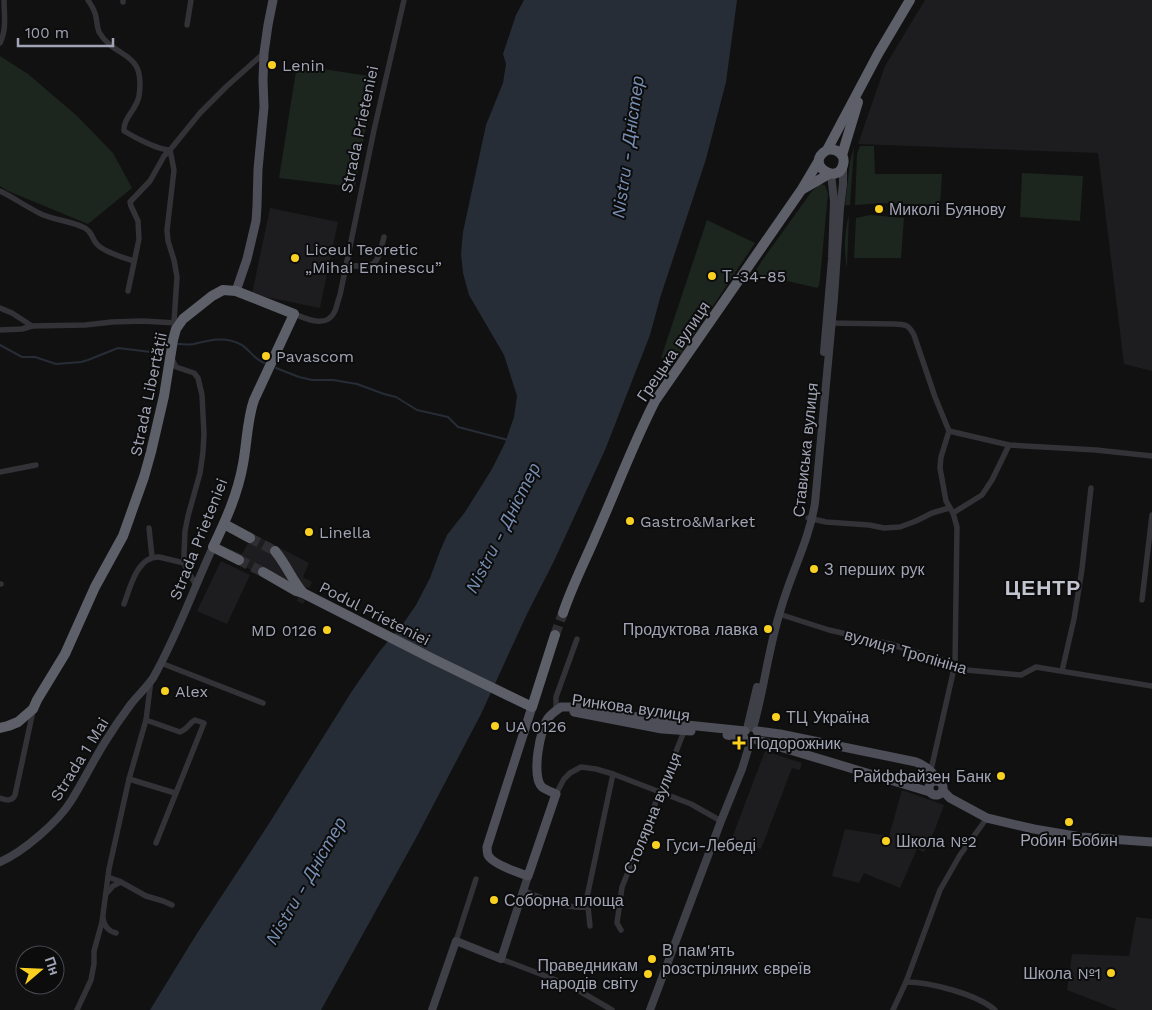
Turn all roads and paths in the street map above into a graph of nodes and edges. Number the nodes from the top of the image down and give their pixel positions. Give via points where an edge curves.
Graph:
1 (4, 0) edge
2 (88, 0) edge
3 (191, 0) edge
4 (274, 0) edge
5 (404, 0) edge
6 (910, 0) edge
7 (187, 24) dead end
8 (0, 43) edge
9 (264, 53) junction
10 (863, 84) junction
11 (170, 150) junction
12 (827, 150) junction
13 (842, 155) junction
14 (818, 162) junction
15 (843, 166) junction
16 (830, 174) junction
17 (802, 189) junction
18 (0, 191) edge
19 (384, 236) dead end
20 (134, 261) junction
21 (346, 265) junction
22 (128, 290) dead end
23 (236, 291) junction
24 (0, 308) edge
25 (294, 314) junction
26 (177, 323) junction
27 (829, 323) junction
28 (32, 326) junction
29 (0, 330) edge
30 (170, 355) junction
31 (949, 431) junction
32 (1009, 445) junction
33 (1152, 456) edge
34 (36, 465) dead end
35 (0, 472) edge
36 (1091, 488) dead end
37 (951, 511) junction
38 (1152, 515) edge
39 (810, 518) junction
40 (224, 524) junction
41 (149, 528) dead end
42 (250, 538) tunnel mouth
43 (1150, 541) edge
44 (213, 547) junction
45 (275, 551) tunnel mouth
46 (152, 557) junction
47 (239, 560) tunnel mouth
48 (184, 563) junction
49 (263, 572) tunnel mouth
50 (196, 585) junction
51 (303, 593) junction
52 (1142, 600) dead end
53 (124, 604) dead end
54 (563, 613) tunnel mouth
55 (779, 614) junction
56 (555, 635) tunnel mouth
57 (577, 639) dead end
58 (161, 663) junction
59 (955, 664) junction
60 (1062, 671) junction
61 (151, 680) junction
62 (1152, 686) edge
63 (262, 703) dead end
64 (532, 707) junction
65 (33, 709) junction
66 (556, 711) junction
67 (146, 720) junction
68 (0, 728) edge
69 (686, 728) junction
70 (750, 734) junction
71 (931, 770) junction
72 (613, 774) junction
73 (130, 779) junction
74 (942, 786) junction
75 (176, 793) junction
76 (659, 793) junction
77 (556, 794) junction
78 (0, 798) edge
79 (987, 818) junction
80 (721, 821) junction
81 (1152, 842) edge
82 (156, 843) dead end
83 (0, 862) edge
84 (528, 876) junction
85 (108, 877) junction
86 (476, 879) dead end
87 (121, 882) junction
88 (523, 890) junction
89 (105, 898) junction
90 (172, 905) dead end
91 (587, 907) junction
92 (102, 914) junction
93 (590, 926) dead end
94 (622, 930) dead end
95 (116, 933) dead end
96 (456, 941) junction
97 (501, 959) junction
98 (906, 982) junction
99 (77, 1010) edge
100 (432, 1010) edge
101 (612, 1010) edge
102 (650, 1010) edge
103 (893, 1010) edge
104 (995, 1010) edge

1 - 8 street via 5,29
2 - 11 street via 94,8 102,36 132,60 138,71 139,95 124,131
3 - 7 street
4 - 9 main road
5 - 21 street, Strada Prieteniei
6 - 10 highway
9 - 11 street via 200,113
9 - 23 main road via 264,107 256,221
10 - 12 highway
10 - 13 highway
11 - 20 street via 150,181 130,202 138,221 139,239
11 - 26 street via 174,170 167,230 177,277
12 - 13 highway via 837,150
12 - 14 highway via 822,152
13 - 15 highway
14 - 16 highway via 821,169
14 - 17 highway, Грецька вулиця
15 - 16 highway via 840,171
15 - 27 main road, Стависька вулиця
16 - 17 highway, Грецька вулиця
16 - 27 main road, Стависька вулиця via 834,201
17 - 54 highway, Грецька вулиця via 656,401 642,426
18 - 20 street via 41,214 78,225 93,235 100,248
19 - 21 street via 375,263
20 - 22 street
21 - 25 street, Strada Prieteniei via 335,312 328,319 317,322
23 - 25 highway
23 - 26 highway, Strada Libertății via 220,291
24 - 28 street
25 - 40 highway, Strada Prieteniei via 252,406 240,479
26 - 28 street via 132,321
26 - 30 highway, Strada Libertății
27 - 31 street via 905,325 910,328
27 - 39 main road, Стависька вулиця via 816,491
28 - 29 street
30 - 48 street via 176,367 194,373 202,395 203,452 186,524
30 - 65 highway, Strada Libertății via 151,452 126,528 65,654
31 - 32 street
31 - 37 street via 940,468 946,502
32 - 33 street
32 - 37 street via 982,495
34 - 35 street
36 - 60 street via 1082,569
37 - 39 street via 932,513 900,527 884,528
37 - 59 street via 957,527
38 - 43 street
39 - 55 main road, Стависька вулиця via 806,541
39 - 70 main road, Стависька вулиця via 776,613
40 - 42 highway
40 - 44 highway, Strada Prieteniei
41 - 46 street
43 - 52 street
44 - 47 highway
44 - 50 main road, Strada Prieteniei
45 - 51 highway
46 - 48 street
46 - 53 street via 141,565
48 - 50 street
49 - 51 highway, Podul Prieteniei
50 - 58 main road, Strada Prieteniei
51 - 64 highway, Podul Prieteniei
55 - 59 street, вулиця Тропініна
55 - 70 main road, Стависька вулиця
56 - 64 highway
57 - 66 street via 556,697
58 - 61 main road, Strada Prieteniei
58 - 63 street
59 - 60 street, вулиця Тропініна via 967,670 1021,674 1036,667
59 - 71 street
60 - 62 street, вулиця Тропініна
61 - 67 street, Strada Prieteniei
61 - 83 main road, Strada 1 Mai via 113,730 66,808 34,840
64 - 84 main road via 487,847 489,858 494,862
65 - 68 highway, Strada Libertății via 18,722
65 - 78 street via 14,798
66 - 69 main road, Ринкова вулиця via 561,707 575,707
66 - 77 main road via 548,718 541,735 536,768 542,787
67 - 73 street, Strada Prieteniei
67 - 75 street via 180,732 195,720 204,723
69 - 70 main road, Ринкова вулиця
69 - 76 street, Столярна вулиця
70 - 71 main road, Ринкова вулиця via 780,734 916,762
70 - 74 main road, Ринкова вулиця via 934,795 938,795
70 - 80 main road, Стависька вулиця via 742,769
71 - 74 main road
72 - 76 street
72 - 77 street via 581,767 564,779
72 - 91 street via 586,897
73 - 75 street
73 - 85 street, Strada Prieteniei
74 - 79 main road via 950,798
75 - 82 street
76 - 80 street via 691,804
76 - 94 street, Столярна вулиця via 622,887 616,923
77 - 84 main road
79 - 81 main road via 1081,837
79 - 98 street via 940,890
80 - 102 main road, Стависька вулиця
84 - 88 main road
85 - 87 street
85 - 89 street, Strada Prieteniei
86 - 96 street
87 - 89 street via 113,886
87 - 90 street
88 - 91 street via 546,900 578,908
88 - 97 main road
89 - 92 street, Strada Prieteniei
91 - 93 street
92 - 95 street via 105,926
92 - 99 street, Strada Prieteniei via 91,980
96 - 97 main road
96 - 100 main road
97 - 101 street via 569,986
98 - 103 street
98 - 104 street via 952,990

